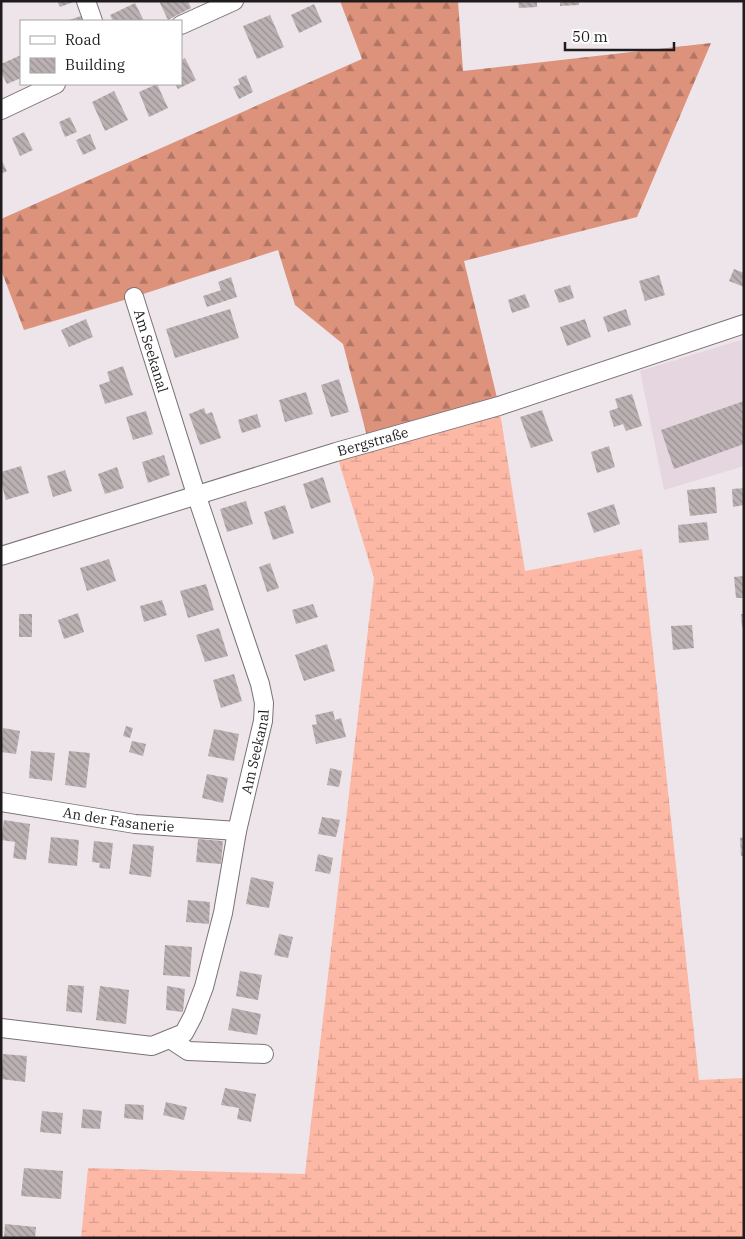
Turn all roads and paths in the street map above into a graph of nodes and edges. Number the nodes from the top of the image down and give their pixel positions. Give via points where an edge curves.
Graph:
1 (86, 1) edge
2 (234, 1) edge
3 (93, 20) edge
4 (182, 25) edge
5 (54, 85) edge
6 (1, 110) edge
7 (134, 297) dead end
8 (744, 324) edge
9 (196, 494) junction
10 (1, 556) edge
11 (1, 802) edge
12 (236, 831) junction
13 (1, 1028) edge
14 (170, 1040) junction
15 (264, 1054) dead end

1 - 3 street
2 - 4 street
5 - 6 street
7 - 9 street, Am Seekanal
8 - 9 street, Bergstraße via 499,406
9 - 10 street, Bergstraße
9 - 12 street, Am Seekanal via 264,702 264,721
11 - 12 street, An der Fasanerie via 135,824
12 - 14 street, Am Seekanal via 223,913 204,987 184,1033
13 - 14 street, Am Seekanal via 152,1046
14 - 15 street via 188,1051

